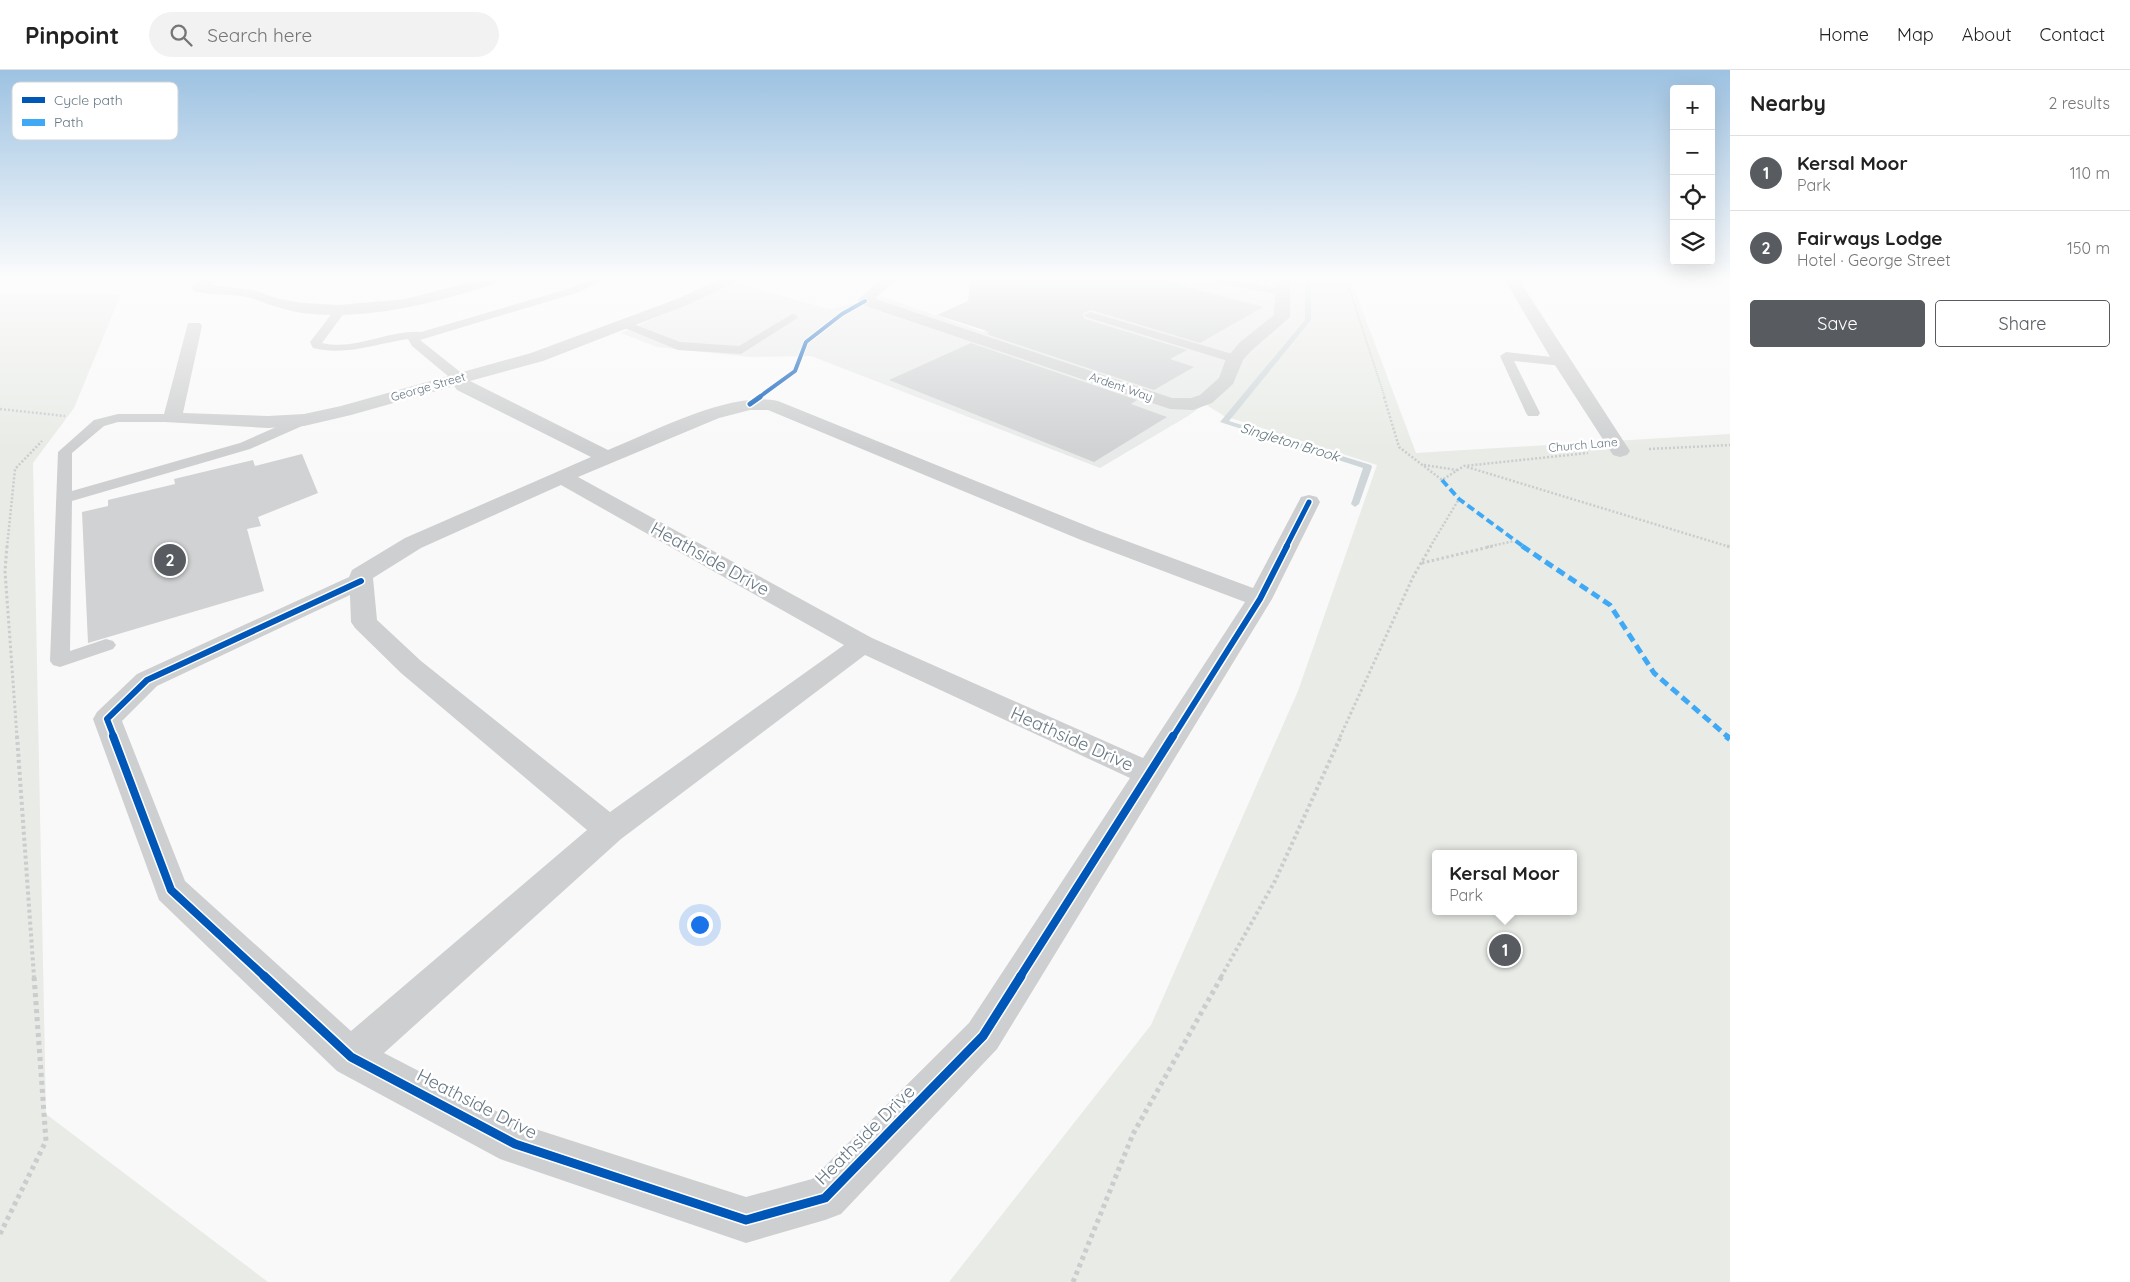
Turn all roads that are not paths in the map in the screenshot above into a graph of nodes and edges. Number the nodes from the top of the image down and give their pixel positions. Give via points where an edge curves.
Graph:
1 (191, 337) edge
2 (320, 337) edge
3 (400, 337) edge
4 (418, 337) edge
5 (592, 337) edge
6 (655, 337) edge
7 (761, 337) edge
8 (971, 337) edge
9 (1161, 337) edge
10 (1258, 337) edge
11 (1546, 337) edge
12 (1235, 359) junction
13 (1562, 362) junction
14 (459, 378) junction
15 (1533, 413) dead end
16 (172, 418) junction
17 (304, 420) junction
18 (1620, 451) road end
19 (607, 457) junction
20 (562, 477) junction
21 (64, 498) junction
22 (1309, 502) dead end
23 (361, 581) junction
24 (1260, 599) junction
25 (862, 644) junction
26 (106, 645) dead end
27 (1149, 774) junction
28 (609, 830) junction
29 (351, 1057) junction

1 - 16 street
2 - 3 lane via 317,345 330,349
4 - 14 lane via 414,339 416,343
5 - 14 street, George Street via 537,358
6 - 7 lane via 678,346 741,350
8 - 12 street, Ardent Way via 1183,405 1209,396 1226,380
9 - 12 lane
10 - 12 street, Ardent Way
11 - 13 street
13 - 15 lane via 1506,356
13 - 18 street
14 - 17 street, George Street
14 - 19 street via 463,386
16 - 17 street, George Street via 268,422
16 - 21 lane via 118,418 99,424 65,452
17 - 21 lane via 245,446
19 - 20 street
19 - 24 street via 712,414 750,404 771,405 1089,535
20 - 23 street via 413,542 361,575
20 - 25 street, Heathside Drive
21 - 26 lane via 60,661
22 - 24 street
23 - 28 street via 364,622 411,667
23 - 29 street, Heathside Drive via 147,680 107,719 171,890
24 - 27 street
25 - 27 street, Heathside Drive
25 - 28 street
27 - 29 street, Heathside Drive via 983,1036 825,1198 746,1220 515,1144
28 - 29 street

